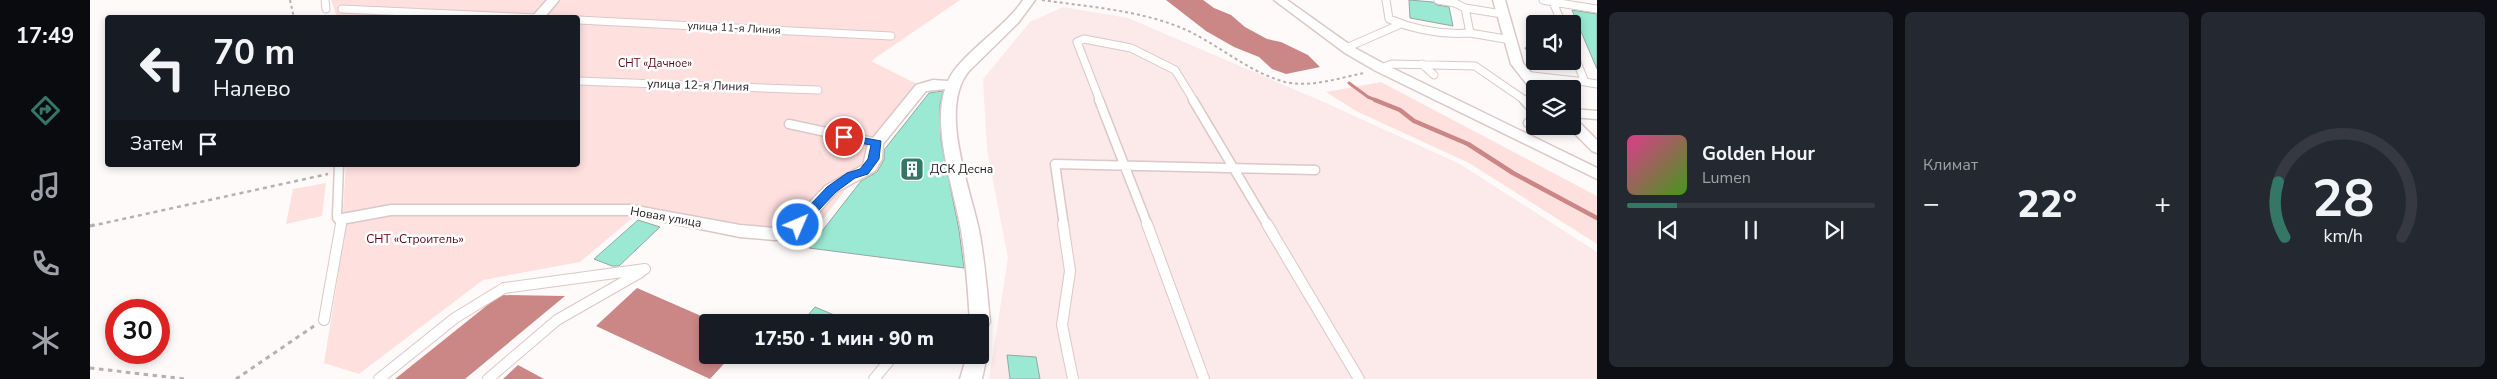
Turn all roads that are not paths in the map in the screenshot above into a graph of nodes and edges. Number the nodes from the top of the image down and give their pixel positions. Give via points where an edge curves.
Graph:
1 (325, 0) edge
2 (553, 0) edge
3 (1029, 0) edge
4 (1280, 0) edge
5 (1386, 0) edge
6 (1438, 0) edge
7 (1499, 0) edge
8 (1543, 0) edge
9 (1553, 2) junction
10 (326, 8) dead end
11 (1464, 8) junction
12 (342, 9) dead end
13 (1597, 9) edge
14 (1502, 14) junction
15 (472, 15) edge
16 (540, 15) edge
17 (1558, 15) edge
18 (580, 20) edge
19 (1400, 24) junction
20 (1470, 33) junction
21 (891, 36) dead end
22 (1510, 40) junction
23 (1346, 48) junction
24 (1422, 64) junction
25 (1385, 70) junction
26 (1580, 70) edge
27 (1434, 74) dead end
28 (1524, 75) junction
29 (1529, 80) edge
30 (580, 81) edge
31 (1585, 82) junction
32 (1597, 84) edge
33 (953, 86) junction
34 (818, 90) dead end
35 (1526, 101) edge
36 (1581, 114) edge
37 (1597, 115) edge
38 (789, 124) dead end
39 (1581, 132) edge
40 (877, 143) junction
41 (1597, 148) edge
42 (1124, 166) junction
43 (1233, 167) junction
44 (339, 168) edge
45 (1315, 170) dead end
46 (1597, 174) edge
47 (342, 219) junction
48 (979, 314) edge
49 (324, 320) road end
50 (886, 364) edge
51 (975, 364) edge
52 (380, 379) edge
53 (488, 379) edge
54 (874, 379) edge
55 (971, 379) edge
56 (1074, 379) edge
57 (1204, 379) edge
58 (1359, 379) edge

1 - 10 lane
2 - 16 street
3 - 33 street
4 - 23 street
5 - 19 lane via 1390,19
6 - 11 lane
7 - 14 street
8 - 9 lane
9 - 13 lane
9 - 17 lane
11 - 14 lane
11 - 20 lane
12 - 15 lane
14 - 22 street
18 - 21 lane, улица 11-я Линия
19 - 20 lane via 1455,34
19 - 23 lane
20 - 22 lane
22 - 28 street
23 - 25 street
24 - 25 lane via 1392,64
24 - 27 lane
24 - 35 lane via 1475,66
25 - 46 street
26 - 31 lane
28 - 29 street
28 - 31 lane
30 - 34 lane, улица 12-я Линия
31 - 32 lane
33 - 40 street, Новая улица via 936,84 921,88
33 - 48 street via 948,97 953,150 970,231
36 - 37 lane
38 - 40 lane
39 - 41 street
40 - 47 street, Новая улица via 869,168 832,189 790,231 776,234 740,231 631,210 391,210
42 - 43 lane
42 - 43 lane via 1077,42 1084,39 1131,48 1175,70
42 - 56 lane via 1054,164 1070,271 1062,325
42 - 57 lane
43 - 45 lane
43 - 58 lane
44 - 47 lane via 337,216
47 - 49 lane
50 - 54 lane
51 - 55 street
52 - 53 lane via 455,318 504,288 646,269 557,320

